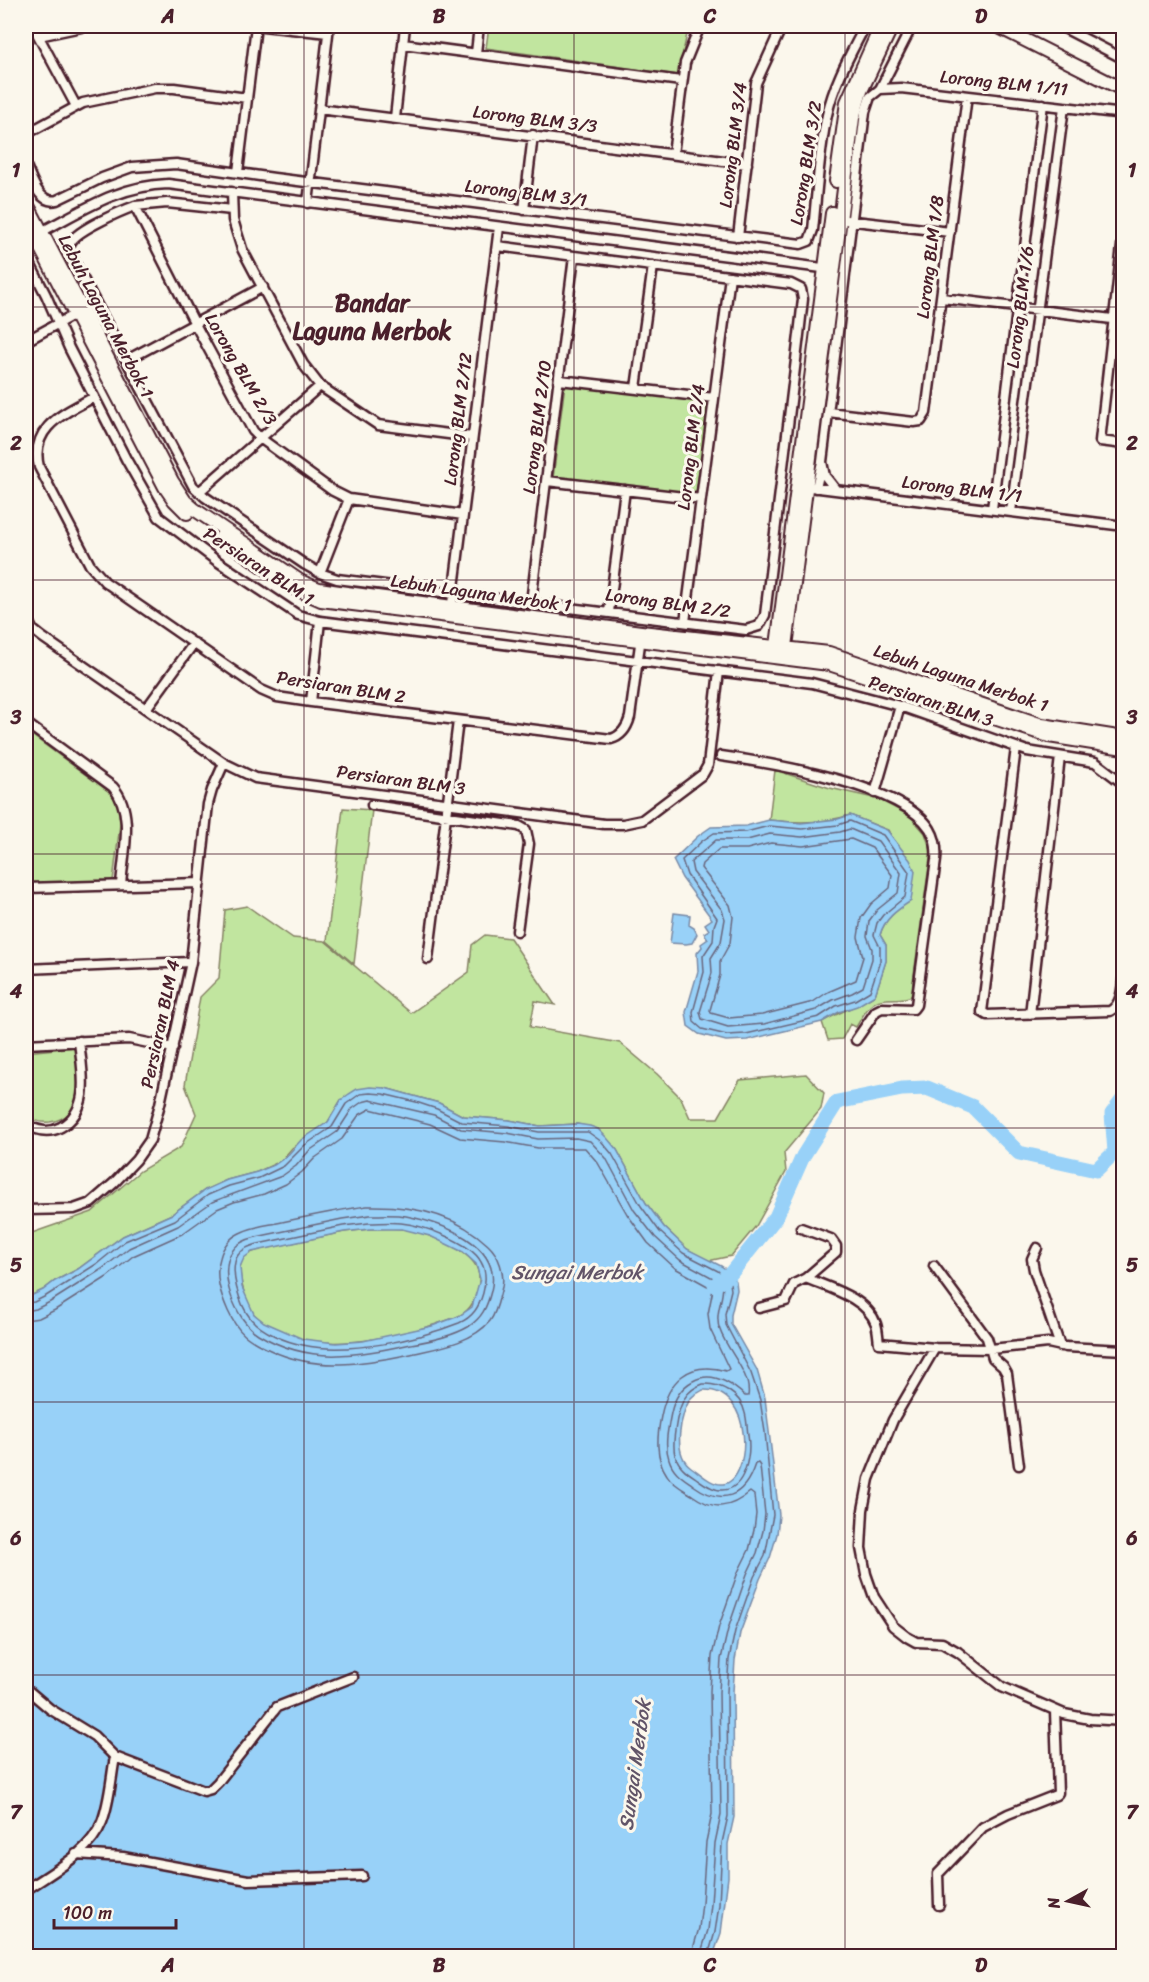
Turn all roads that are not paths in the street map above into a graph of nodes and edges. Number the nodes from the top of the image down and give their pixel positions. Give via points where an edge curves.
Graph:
1 (33, 26) edge
2 (86, 26) edge
3 (256, 26) edge
4 (263, 26) edge
5 (405, 26) edge
6 (479, 26) edge
7 (700, 26) edge
8 (782, 26) edge
9 (865, 26) edge
10 (881, 26) edge
11 (892, 26) edge
12 (912, 26) edge
13 (997, 26) edge
14 (1060, 26) edge
15 (328, 29) edge
16 (1077, 30) edge
17 (39, 36) junction
18 (403, 44) junction
19 (476, 53) junction
20 (1124, 58) edge
21 (889, 69) junction
22 (681, 81) junction
23 (901, 88) junction
24 (880, 89) junction
25 (1124, 90) edge
26 (967, 96) junction
27 (247, 98) junction
28 (1043, 104) junction
29 (76, 106) junction
30 (1064, 107) junction
31 (319, 109) junction
32 (1124, 114) edge
33 (395, 118) junction
34 (26, 134) edge
35 (533, 135) junction
36 (673, 154) junction
37 (747, 164) junction
38 (26, 166) edge
39 (238, 172) junction
40 (310, 182) junction
41 (232, 192) junction
42 (26, 202) edge
43 (308, 203) junction
44 (135, 206) junction
45 (232, 210) junction
46 (524, 210) junction
47 (841, 219) junction
48 (26, 220) edge
49 (499, 226) junction
50 (1124, 228) edge
51 (950, 232) junction
52 (38, 234) junction
53 (738, 237) junction
54 (497, 246) junction
55 (26, 256) edge
56 (574, 256) junction
57 (652, 266) junction
58 (829, 269) junction
59 (730, 276) junction
60 (263, 287) junction
61 (942, 298) junction
62 (1018, 308) junction
63 (1036, 310) junction
64 (79, 312) junction
65 (1112, 319) junction
66 (58, 323) junction
67 (195, 324) junction
68 (26, 341) edge
69 (127, 360) junction
70 (560, 380) junction
71 (320, 386) junction
72 (636, 388) junction
73 (94, 397) junction
74 (714, 398) junction
75 (828, 412) junction
76 (472, 437) junction
77 (260, 438) junction
78 (1124, 444) edge
79 (822, 462) junction
80 (547, 481) junction
81 (806, 487) junction
82 (625, 490) junction
83 (836, 490) junction
84 (199, 492) junction
85 (349, 499) junction
86 (701, 499) junction
87 (992, 510) junction
88 (1011, 512) junction
89 (463, 515) junction
90 (1124, 526) edge
91 (320, 573) junction
92 (454, 592) junction
93 (531, 602) junction
94 (451, 611) junction
95 (609, 612) junction
96 (26, 617) edge
97 (320, 621) junction
98 (685, 622) junction
99 (641, 637) junction
100 (194, 643) junction
101 (780, 654) junction
102 (638, 661) junction
103 (719, 671) junction
104 (311, 702) junction
105 (900, 706) junction
106 (146, 709) junction
107 (458, 721) junction
108 (26, 723) edge
109 (1124, 738) edge
110 (1016, 748) junction
111 (1124, 748) edge
112 (722, 756) dead end
113 (1060, 757) junction
114 (224, 763) junction
115 (1124, 784) edge
116 (875, 793) junction
117 (448, 803) junction
118 (372, 805) dead end
119 (447, 816) junction
120 (200, 883) junction
121 (121, 885) junction
122 (26, 888) edge
123 (518, 931) dead end
124 (428, 959) dead end
125 (191, 962) junction
126 (26, 969) edge
127 (1124, 973) edge
128 (1030, 1014) junction
129 (856, 1040) dead end
130 (79, 1041) junction
131 (26, 1044) edge
132 (173, 1048) junction
133 (26, 1124) edge
134 (26, 1210) edge
135 (801, 1228) dead end
136 (1037, 1248) dead end
137 (934, 1266) dead end
138 (806, 1278) junction
139 (759, 1308) dead end
140 (1060, 1346) junction
141 (935, 1348) junction
142 (991, 1348) junction
143 (1124, 1350) edge
144 (1019, 1465) dead end
145 (353, 1677) dead end
146 (26, 1692) edge
147 (1055, 1712) junction
148 (1124, 1721) edge
149 (115, 1757) junction
150 (76, 1854) junction
151 (362, 1876) dead end
152 (26, 1890) edge
153 (939, 1905) dead end

1 - 17 street
2 - 17 street
3 - 27 street
4 - 15 street
5 - 18 street
6 - 19 street
7 - 22 street
8 - 37 street, Lorong BLM 3/4 via 758,77
9 - 53 street, Lorong BLM 3/2 via 841,72 827,115 811,238 796,244
10 - 47 street via 847,102
11 - 47 street via 856,105
12 - 21 street
13 - 25 street
14 - 16 street
15 - 31 street
16 - 20 street
17 - 29 street
18 - 19 street
18 - 33 street
19 - 22 street
21 - 23 street via 891,78
21 - 24 street
22 - 36 street
23 - 24 street, Lorong BLM 1/11
23 - 26 street, Lorong BLM 1/11
24 - 47 street via 873,93 865,112
26 - 28 street, Lorong BLM 1/11
26 - 51 street, Lorong BLM 1/8
27 - 29 street via 165,87
27 - 39 street
28 - 30 street, Lorong BLM 1/11
28 - 62 street, Lorong BLM 1/6
29 - 34 street
30 - 32 street, Lorong BLM 1/11
30 - 63 street, Lorong BLM 1/6
31 - 33 street, Lorong BLM 3/3
31 - 40 street
33 - 35 street, Lorong BLM 3/3
35 - 36 street, Lorong BLM 3/3
35 - 46 street
36 - 37 street, Lorong BLM 3/3
37 - 53 street, Lorong BLM 3/4
38 - 39 street, Lorong BLM 3/1 via 42,197 52,201 142,165 176,164
39 - 40 street, Lorong BLM 3/1
40 - 43 street
40 - 46 street, Lorong BLM 3/1
41 - 43 street
41 - 45 street
41 - 52 street via 168,184 139,186 108,197
42 - 52 street, Lebuh Laguna Merbok 1
43 - 49 street
44 - 45 street via 167,203
44 - 67 street, Lorong BLM 2/3
44 - 69 street, Lorong BLM 2/2 via 81,233 71,240 69,247
45 - 60 street via 239,242
46 - 53 street, Lorong BLM 3/1
47 - 51 street
47 - 58 street
47 - 75 street
48 - 52 street, Lebuh Laguna Merbok 1
49 - 54 street, Lorong BLM 2/12
49 - 58 street
50 - 65 street
51 - 61 street, Lorong BLM 1/8
52 - 64 street, Lebuh Laguna Merbok 1
54 - 56 street, Lorong BLM 2/2
54 - 76 street, Lorong BLM 2/12
55 - 66 street, Persiaran BLM 1
56 - 57 street, Lorong BLM 2/2
56 - 70 street, Lorong BLM 2/10
57 - 59 street, Lorong BLM 2/2
57 - 72 street
58 - 81 street
59 - 74 street, Lorong BLM 2/4
59 - 98 street, Lorong BLM 2/2 via 797,285 803,299 765,615 759,627 751,630
60 - 67 street
60 - 71 street via 303,364
61 - 62 street
61 - 75 street, Lorong BLM 1/8 via 926,413 921,421
62 - 63 street
62 - 87 street, Lorong BLM 1/6
63 - 65 street
63 - 88 street, Lorong BLM 1/6
64 - 66 street
64 - 94 street, Lebuh Laguna Merbok 1 via 185,501 312,587
65 - 78 street via 1100,441
66 - 68 street
66 - 73 street, Persiaran BLM 1
67 - 69 street
67 - 77 street, Lorong BLM 2/3
69 - 84 street, Lorong BLM 2/2 via 188,479
70 - 72 street
70 - 80 street, Lorong BLM 2/10
71 - 76 street via 378,425
71 - 77 street
72 - 74 street
73 - 97 street, Persiaran BLM 1 via 159,517 290,611
73 - 100 street, Persiaran BLM 2 via 45,429 39,467 94,570 105,582
74 - 86 street, Lorong BLM 2/4
75 - 79 street
76 - 89 street, Lorong BLM 2/12
77 - 84 street
77 - 85 street, Lorong BLM 2/3
79 - 81 street
79 - 83 street via 825,476
80 - 82 street
80 - 93 street, Lorong BLM 2/10
81 - 83 street, Lorong BLM 1/1
81 - 101 street
82 - 86 street
82 - 95 street
83 - 87 street, Lorong BLM 1/1
84 - 91 street, Lorong BLM 2/2
85 - 89 street, Lorong BLM 2/3
85 - 91 street
86 - 98 street, Lorong BLM 2/4
87 - 88 street, Lorong BLM 1/1
88 - 90 street, Lorong BLM 1/1
89 - 92 street, Lorong BLM 2/12
91 - 92 street, Lorong BLM 2/2 via 336,579
92 - 93 street, Lorong BLM 2/2
92 - 94 street, Lorong BLM 2/12
93 - 95 street, Lorong BLM 2/2
94 - 99 street, Lebuh Laguna Merbok 1
95 - 98 street, Lorong BLM 2/2
96 - 106 street, Persiaran BLM 3 via 42,638
97 - 102 street, Persiaran BLM 1
97 - 104 street
99 - 101 street, Lebuh Laguna Merbok 1
99 - 102 street, Persiaran BLM 2
100 - 104 street, Persiaran BLM 2 via 270,695
100 - 106 street
101 - 109 street, Lebuh Laguna Merbok 1 via 838,656 1042,725
101 - 111 street, Lebuh Laguna Merbok 1 via 835,666 1049,736
102 - 103 street, Persiaran BLM 3
102 - 107 street, Persiaran BLM 2 via 630,717 626,728 615,738
103 - 105 street, Persiaran BLM 3 via 812,683
103 - 117 street, Persiaran BLM 3 via 704,774 642,820 603,824
104 - 107 street, Persiaran BLM 2
105 - 110 street, Persiaran BLM 3
105 - 116 street
106 - 114 street, Persiaran BLM 3
107 - 117 street
108 - 121 street via 113,787 123,800
110 - 113 street, Persiaran BLM 3
110 - 128 street via 982,1012 987,1016
112 - 116 street via 780,765
113 - 115 street, Persiaran BLM 3 via 1095,762
113 - 128 street
114 - 117 street, Persiaran BLM 3 via 261,779
114 - 120 street, Persiaran BLM 4 via 208,804
116 - 129 street via 899,803 926,824 936,846 936,860 916,1005 913,1009 876,1011
117 - 119 street
118 - 119 street
119 - 123 street via 519,826 528,833
119 - 124 street
120 - 121 street
120 - 125 street, Persiaran BLM 4
121 - 122 street
125 - 126 street
125 - 132 street, Persiaran BLM 4
127 - 128 street via 1115,1009
130 - 131 street
130 - 132 street via 129,1039
130 - 133 street via 82,1100 76,1115 48,1131
132 - 134 street, Persiaran BLM 4 via 154,1130 136,1160 91,1203 60,1210
135 - 138 street via 826,1236 837,1249
136 - 140 street via 1032,1258 1034,1270
137 - 142 street
138 - 139 street via 794,1284 784,1303
138 - 141 street via 864,1307 876,1323 879,1343
140 - 142 street via 1048,1343
140 - 143 street
141 - 142 street
141 - 147 street via 893,1420 869,1479 861,1532 866,1574 879,1606 893,1626 907,1637 916,1642 942,1643 994,1683
142 - 144 street via 1009,1382
145 - 149 street via 277,1707 208,1791
146 - 149 street via 94,1736
147 - 148 street
147 - 153 street via 1058,1793 996,1820 975,1834 938,1874
149 - 150 street via 102,1820 93,1837
150 - 151 street via 123,1857 248,1880
150 - 152 street

